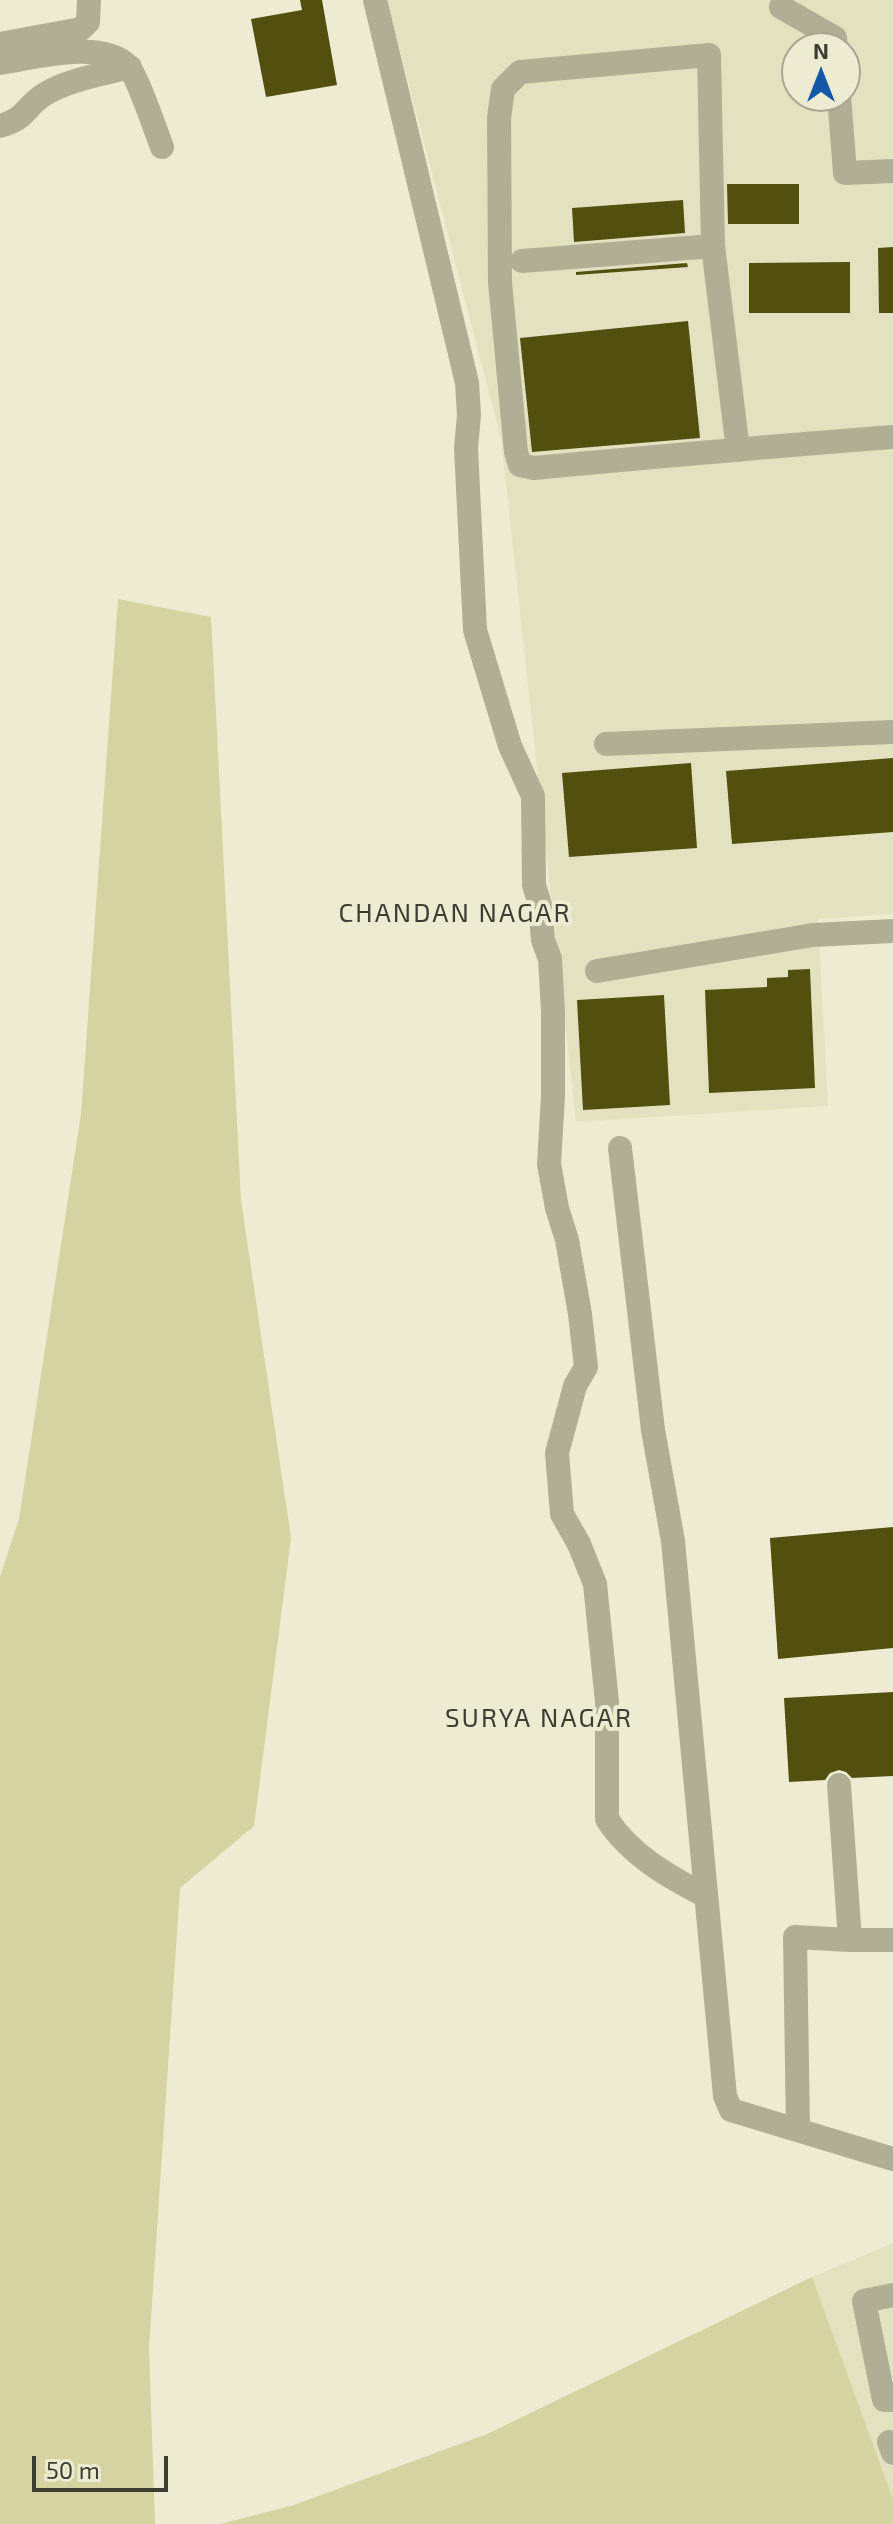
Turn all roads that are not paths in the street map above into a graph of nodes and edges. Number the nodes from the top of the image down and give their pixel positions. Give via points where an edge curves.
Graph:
1 (89, 0) edge
2 (375, 0) edge
3 (781, 7) dead end
4 (825, 32) edge
5 (0, 44) edge
6 (0, 63) edge
7 (130, 67) junction
8 (840, 112) edge
9 (0, 126) edge
10 (162, 147) dead end
11 (893, 171) edge
12 (713, 246) junction
13 (522, 261) dead end
14 (893, 437) edge
15 (738, 450) junction
16 (893, 732) edge
17 (606, 744) dead end
18 (893, 931) edge
19 (597, 971) dead end
20 (620, 1148) dead end
21 (839, 1785) dead end
22 (706, 1896) junction
23 (850, 1940) junction
24 (893, 1940) edge
25 (798, 2130) junction
26 (893, 2159) edge
27 (893, 2295) edge
28 (893, 2400) edge

1 - 5 street via 88,22 81,29
2 - 22 street via 467,383 475,630 510,746 533,796 534,885 550,959 553,1011 549,1164 567,1240 586,1367 575,1386 557,1453 562,1514 595,1584 607,1702 607,1819 664,1875
3 - 4 street
6 - 7 street via 97,52
7 - 9 street via 48,92 16,122
7 - 10 street
8 - 11 street via 845,173
12 - 13 street
12 - 15 street
12 - 15 street via 709,55 520,72 503,89 500,282 520,465
14 - 15 street
16 - 17 street
18 - 19 street via 813,935
20 - 22 street via 653,1430 673,1541
21 - 23 street
22 - 25 street via 725,2096 731,2110
23 - 24 street
23 - 25 street via 795,1937
25 - 26 street
27 - 28 street via 864,2301 884,2400

